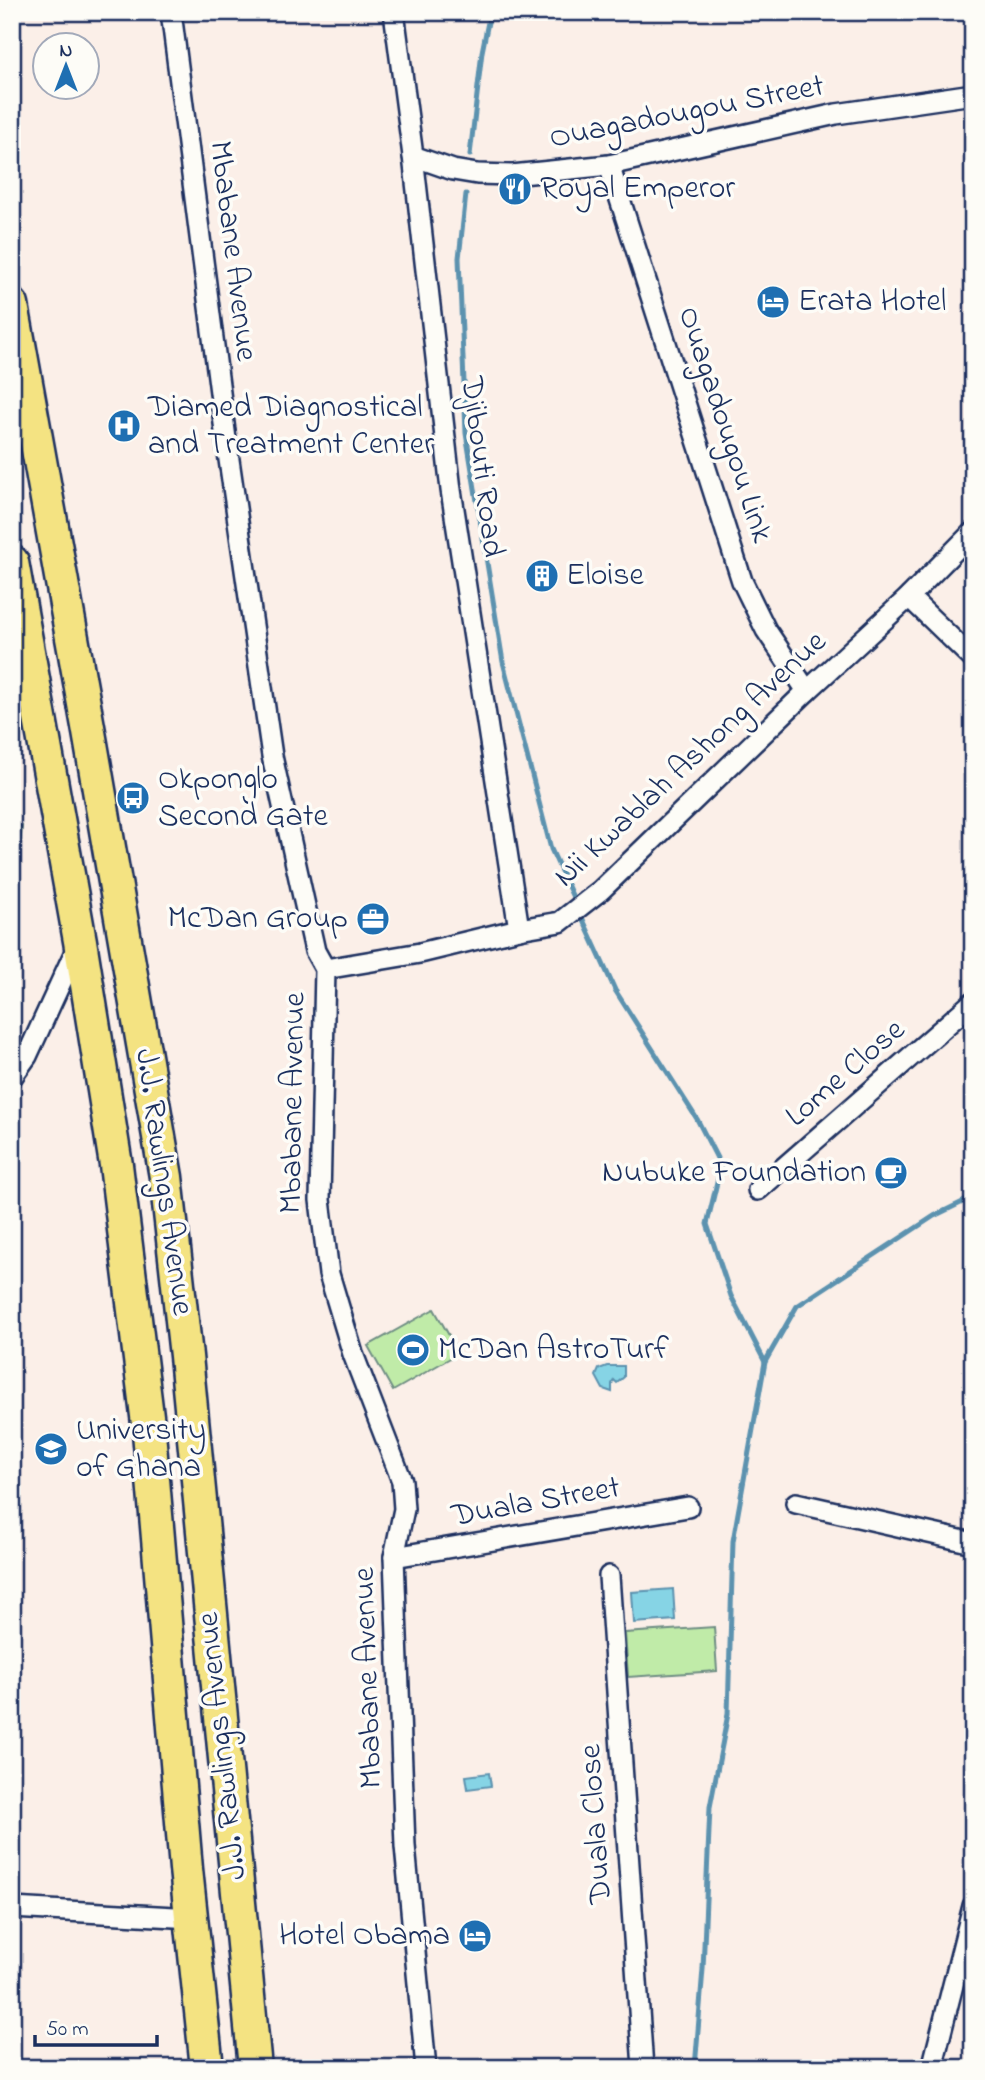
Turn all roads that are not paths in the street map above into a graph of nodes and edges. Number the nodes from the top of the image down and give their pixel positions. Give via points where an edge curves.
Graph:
1 (171, 12) edge
2 (394, 12) edge
3 (973, 94) edge
4 (414, 156) junction
5 (609, 165) junction
6 (12, 305) edge
7 (973, 532) edge
8 (12, 562) edge
9 (909, 597) junction
10 (973, 659) edge
11 (807, 691) junction
12 (519, 929) junction
13 (80, 941) junction
14 (325, 969) junction
15 (973, 1002) edge
16 (12, 1077) edge
17 (758, 1191) dead end
18 (796, 1503) dead end
19 (688, 1507) dead end
20 (973, 1543) edge
21 (394, 1557) junction
22 (609, 1576) dead end
23 (973, 1906) edge
24 (12, 1908) edge
25 (193, 1917) junction
26 (207, 2068) edge
27 (255, 2068) edge
28 (426, 2068) edge
29 (643, 2068) edge
30 (932, 2068) edge

1 - 14 street, Mbabane Avenue via 272,756 315,951
2 - 4 street, Djibouti Road
3 - 5 street, Ouagadougou Street via 836,114
4 - 5 street, Ouagadougou Street via 477,174
4 - 12 street, Djibouti Road via 452,490
5 - 11 street, Ouagadougou Link via 742,581 766,630
6 - 27 highway, J.J. Rawlings Avenue via 166,1177
7 - 9 street, Nii Kwablah Ashong Avenue
8 - 13 highway, J.J. Rawlings Avenue
9 - 10 street
9 - 11 street, Nii Kwablah Ashong Avenue
11 - 12 street, Nii Kwablah Ashong Avenue via 601,890 560,922
12 - 14 street, Nii Kwablah Ashong Avenue via 420,953
13 - 16 street via 27,1056
13 - 25 highway, J.J. Rawlings Avenue via 116,1165 149,1432
14 - 21 street, Mbabane Avenue via 320,1200 324,1239 329,1274 354,1354 402,1481 404,1509
15 - 17 street, Lome Close
18 - 20 street
19 - 21 street, Duala Street
21 - 28 street, Mbabane Avenue via 405,1846
22 - 29 street, Duala Close
23 - 30 street
24 - 25 street
25 - 26 highway, J.J. Rawlings Avenue

